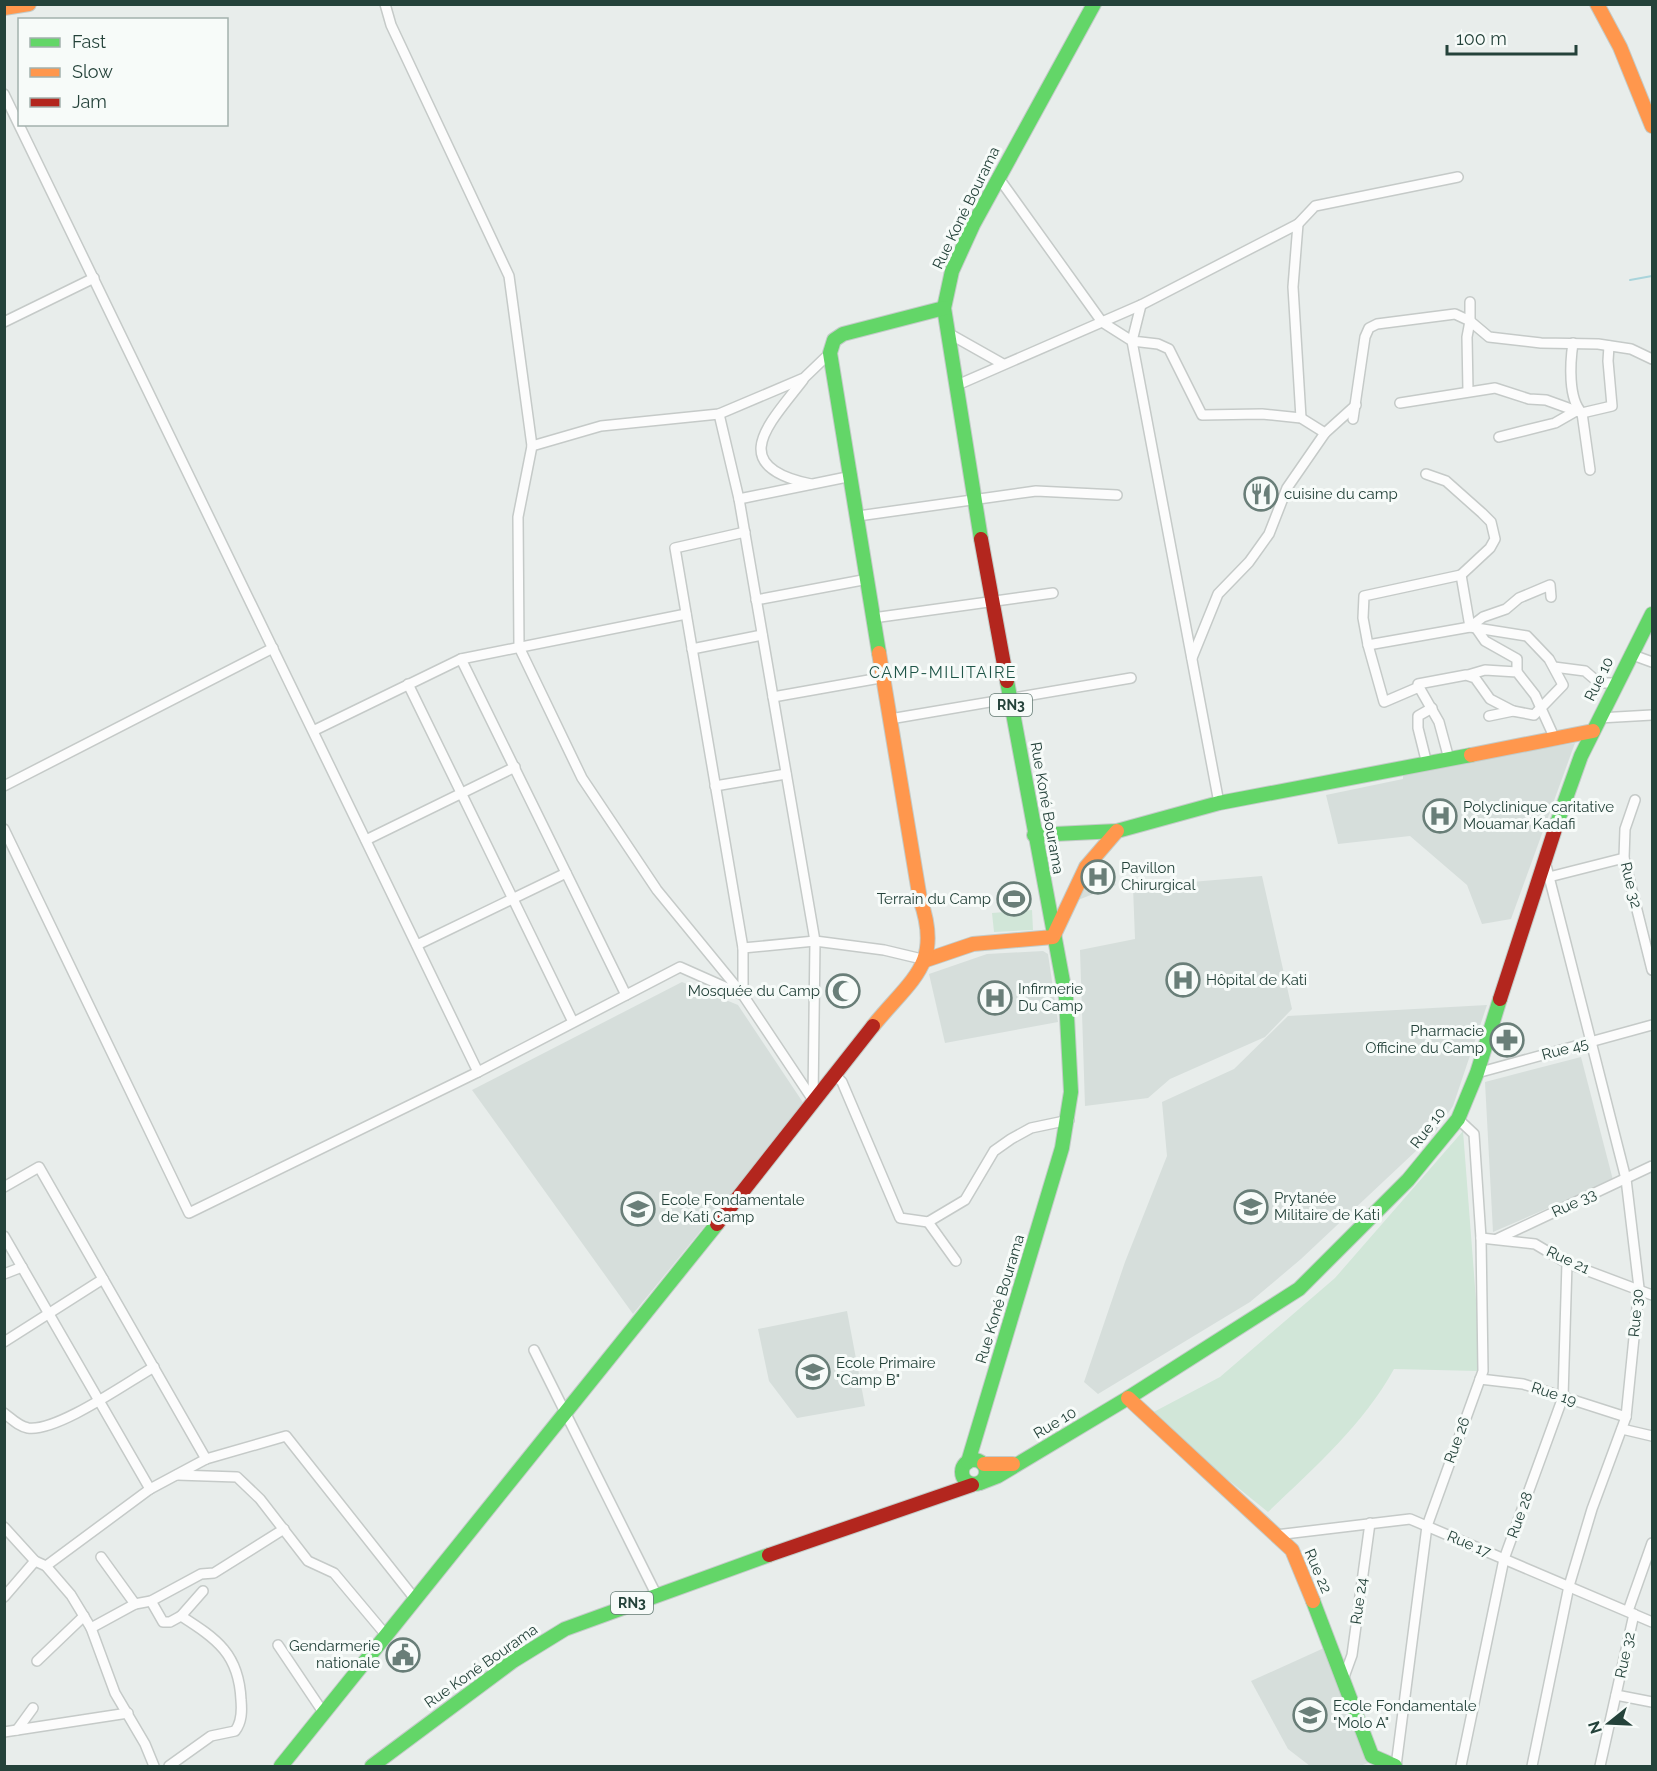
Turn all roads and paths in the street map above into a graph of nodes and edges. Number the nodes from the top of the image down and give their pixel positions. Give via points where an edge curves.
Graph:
1 (29, 4) edge
2 (385, 4) edge
3 (1094, 4) edge
4 (1597, 4) edge
5 (4, 8) edge
6 (4, 94) edge
7 (7, 105) edge
8 (1653, 126) edge
9 (998, 177) junction
10 (1458, 177) dead end
11 (1298, 224) junction
12 (94, 279) junction
13 (1470, 302) dead end
14 (1141, 305) junction
15 (944, 308) junction
16 (1470, 321) junction
17 (4, 322) edge
18 (1102, 322) junction
19 (947, 333) junction
20 (1132, 341) junction
21 (1573, 344) junction
22 (1610, 346) junction
23 (830, 353) junction
24 (1653, 359) edge
25 (1003, 364) junction
26 (804, 378) junction
27 (955, 386) junction
28 (1468, 392) junction
29 (1400, 403) dead end
30 (1356, 405) junction
31 (1579, 412) junction
32 (719, 414) junction
33 (1301, 418) junction
34 (1353, 419) dead end
35 (1325, 433) junction
36 (1499, 437) dead end
37 (532, 446) junction
38 (1590, 470) dead end
39 (1426, 474) dead end
40 (852, 476) junction
41 (811, 484) junction
42 (1118, 495) dead end
43 (739, 499) junction
44 (974, 500) junction
45 (858, 516) junction
46 (745, 532) junction
47 (1461, 575) junction
48 (868, 579) junction
49 (1053, 593) dead end
50 (1551, 597) dead end
51 (756, 600) junction
52 (993, 601) junction
53 (686, 614) junction
54 (1653, 614) edge
55 (873, 618) junction
56 (1473, 627) junction
57 (762, 636) junction
58 (1368, 645) junction
59 (519, 647) junction
60 (273, 648) junction
61 (692, 649) junction
62 (1630, 654) junction
63 (1192, 658) junction
64 (461, 659) junction
65 (1653, 662) edge
66 (1554, 667) junction
67 (1517, 672) junction
68 (1468, 675) junction
69 (879, 678) dead end
70 (1131, 678) dead end
71 (1616, 683) junction
72 (408, 684) junction
73 (1419, 687) junction
74 (773, 697) junction
75 (1010, 699) junction
76 (1540, 707) junction
77 (1432, 708) junction
78 (1514, 711) junction
79 (1653, 715) edge
80 (1489, 716) dead end
81 (1599, 718) junction
82 (890, 719) junction
83 (315, 730) junction
84 (1593, 731) junction
85 (1555, 738) junction
86 (1449, 759) junction
87 (1427, 764) junction
88 (515, 767) junction
89 (786, 774) junction
90 (4, 786) edge
91 (715, 786) junction
92 (462, 793) junction
93 (1635, 800) dead end
94 (1219, 803) junction
95 (4, 830) edge
96 (1117, 831) junction
97 (1092, 833) junction
98 (1034, 835) junction
99 (366, 840) junction
100 (1101, 845) junction
101 (1544, 857) junction
102 (1624, 858) junction
103 (566, 873) junction
104 (1549, 877) junction
105 (513, 898) junction
106 (928, 922) junction
107 (1053, 937) junction
108 (1649, 939) edge
109 (815, 941) junction
110 (417, 945) junction
111 (955, 947) junction
112 (742, 948) junction
113 (927, 960) junction
114 (1653, 970) edge
115 (626, 995) junction
116 (742, 995) junction
117 (573, 1022) junction
118 (1653, 1025) edge
119 (1590, 1042) junction
120 (478, 1072) junction
121 (1477, 1073) junction
122 (834, 1074) junction
123 (813, 1100) junction
124 (1458, 1119) junction
125 (1069, 1120) junction
126 (1653, 1166) edge
127 (1626, 1179) junction
128 (4, 1187) edge
129 (928, 1222) junction
130 (4, 1236) edge
131 (1481, 1238) junction
132 (1496, 1239) junction
133 (956, 1261) dead end
134 (1567, 1263) junction
135 (22, 1267) junction
136 (4, 1274) edge
137 (103, 1278) junction
138 (1639, 1288) junction
139 (1653, 1295) edge
140 (49, 1313) junction
141 (4, 1342) edge
142 (534, 1350) dead end
143 (154, 1367) junction
144 (1480, 1379) junction
145 (1563, 1397) junction
146 (1128, 1398) junction
147 (98, 1400) junction
148 (4, 1413) edge
149 (566, 1413) junction
150 (1626, 1417) junction
151 (1622, 1429) junction
152 (1653, 1436) edge
153 (206, 1459) junction
154 (1023, 1461) junction
155 (974, 1465) junction
156 (177, 1475) junction
157 (976, 1484) junction
158 (150, 1489) junction
159 (924, 1502) junction
160 (1370, 1523) junction
161 (1427, 1526) junction
162 (4, 1527) edge
163 (284, 1529) junction
164 (1276, 1535) junction
165 (1653, 1543) edge
166 (101, 1557) dead end
167 (1504, 1559) junction
168 (34, 1561) junction
169 (46, 1566) junction
170 (1569, 1586) junction
171 (203, 1591) dead end
172 (656, 1594) junction
173 (4, 1597) edge
174 (415, 1599) junction
175 (150, 1601) junction
176 (135, 1604) junction
177 (1631, 1612) junction
178 (84, 1616) junction
179 (181, 1616) junction
180 (1653, 1622) edge
181 (92, 1628) junction
182 (386, 1635) junction
183 (278, 1645) dead end
184 (37, 1661) dead end
185 (1344, 1677) junction
186 (1616, 1695) junction
187 (1653, 1702) edge
188 (33, 1708) dead end
189 (323, 1712) junction
190 (128, 1713) junction
191 (17, 1730) junction
192 (4, 1732) edge
193 (154, 1767) edge
194 (169, 1767) edge
195 (281, 1767) edge
196 (372, 1767) edge
197 (1396, 1767) edge
198 (1461, 1767) edge
199 (1532, 1767) edge
200 (1600, 1767) edge

1 - 5 main road
2 - 37 street via 391,25 509,276
3 - 9 main road, Rue Koné Bourama / RN3
4 - 8 main road
6 - 7 street
7 - 12 street
9 - 15 main road, Rue Koné Bourama / RN3 via 952,271
9 - 18 street
10 - 11 street via 1315,206
11 - 14 street
11 - 33 street via 1293,286
12 - 17 street
12 - 60 street
13 - 16 street
14 - 18 street
14 - 20 street
15 - 19 main road, Rue Koné Bourama / RN3
15 - 23 main road via 843,334 834,340
16 - 21 street via 1489,337
16 - 28 street
16 - 30 street via 1455,314 1369,328
18 - 20 street
18 - 25 street
19 - 25 street
19 - 27 main road, Rue Koné Bourama / RN3
20 - 33 street via 1169,349 1202,415
20 - 63 street
21 - 22 street
21 - 31 street via 1570,361
22 - 24 street via 1631,349
22 - 31 street via 1612,406
23 - 26 street
23 - 40 main road
25 - 27 street
26 - 32 street
26 - 41 street via 771,419 762,435 761,451 767,464 787,479
27 - 44 main road, Rue Koné Bourama / RN3
28 - 29 street
28 - 31 street via 1495,388
30 - 34 street
30 - 35 street
31 - 36 street via 1555,423
31 - 38 street
32 - 37 street via 601,426
32 - 43 street
33 - 35 street
35 - 63 street via 1287,488 1269,534 1218,594
37 - 59 street via 518,517
39 - 47 street via 1446,481 1491,522 1495,539 1490,548
40 - 41 street
40 - 45 main road
41 - 43 street
42 - 44 street via 1036,491
43 - 46 street
44 - 45 street
44 - 52 main road, Rue Koné Bourama / RN3
45 - 48 main road
46 - 51 street
46 - 53 street via 675,548
47 - 56 street
47 - 58 street via 1364,596
48 - 51 street
48 - 55 main road
49 - 52 street
50 - 56 street via 1550,585 1483,617
51 - 57 street
52 - 55 street
52 - 75 main road, Rue Koné Bourama / RN3
53 - 59 street
53 - 61 street
54 - 62 main road, Rue 10
55 - 82 main road
56 - 58 street
56 - 66 street via 1527,636
56 - 67 street via 1485,641 1517,659
57 - 61 street
57 - 74 street
58 - 73 street via 1383,702
59 - 64 street
59 - 116 street via 582,778 657,890
60 - 83 street
60 - 90 street
61 - 91 street
62 - 65 street
62 - 71 main road, Rue 10
63 - 94 street
64 - 72 street
64 - 88 street
66 - 71 street via 1585,671 1599,683
66 - 76 street via 1563,685
67 - 68 street via 1485,670
67 - 76 street
68 - 73 street via 1418,684
68 - 78 street via 1475,678 1490,699
69 - 74 street
70 - 75 street
71 - 81 main road, Rue 10
72 - 83 street
72 - 92 street
73 - 77 street
74 - 89 street
75 - 82 street
75 - 98 main road, Rue Koné Bourama / RN3
76 - 78 street via 1534,716
76 - 85 street
77 - 86 street
77 - 87 street via 1418,716
78 - 80 street
79 - 81 street
81 - 84 main road, Rue 10
82 - 106 main road via 920,900
83 - 99 street
84 - 85 main road
84 - 101 main road, Rue 10
85 - 86 main road
86 - 87 main road
87 - 94 main road
88 - 92 street
88 - 103 street
89 - 91 street
89 - 109 street
91 - 112 street
92 - 99 street
92 - 105 street
93 - 102 street, Rue 32 via 1625,829
94 - 96 main road
95 - 120 street via 189,1213
96 - 97 main road
96 - 100 main road
97 - 98 main road
97 - 100 main road
98 - 107 main road, Rue Koné Bourama / RN3
99 - 110 street
100 - 107 main road via 1070,893
101 - 104 street, Rue 30
101 - 121 main road, Rue 10
102 - 104 street
102 - 108 street, Rue 32
103 - 105 street
103 - 115 street
104 - 119 street, Rue 30
105 - 110 street
105 - 117 street
106 - 111 main road
106 - 113 main road via 932,945
107 - 111 main road
107 - 125 main road, Rue Koné Bourama / RN3 via 1071,1041
108 - 114 street, Rue 32
109 - 112 street
109 - 113 street
109 - 123 street
110 - 120 street
111 - 113 main road
112 - 116 street
113 - 122 main road
115 - 116 street via 680,967
115 - 117 street
116 - 123 street
117 - 120 street
118 - 119 street, Rue 45
119 - 121 street, Rue 45
119 - 127 street, Rue 30
121 - 124 main road, Rue 10
122 - 123 main road
122 - 129 street via 842,1082 900,1218
123 - 149 main road
124 - 131 street, Rue 26 via 1474,1134
124 - 146 main road, Rue 10 via 1408,1180 1299,1289
125 - 129 street via 1031,1128 994,1151 965,1200
125 - 155 main road, Rue Koné Bourama / RN3 via 979,1430
126 - 127 street, Rue 33
127 - 132 street, Rue 33
127 - 138 street, Rue 30
128 - 137 street via 39,1167
129 - 133 street
130 - 135 street
131 - 132 street, Rue 21
131 - 144 street, Rue 26
132 - 134 street, Rue 21 via 1535,1244
134 - 138 street, Rue 21
134 - 145 street, Rue 28
135 - 136 street
135 - 140 street
137 - 140 street
137 - 143 street
138 - 139 street, Rue 21
138 - 150 street, Rue 30
140 - 141 street
140 - 147 street
142 - 149 street
143 - 147 street
143 - 153 street
144 - 145 street, Rue 19 via 1523,1384
144 - 161 street, Rue 26
145 - 150 street, Rue 19
145 - 167 street, Rue 28
146 - 154 main road, Rue 10
146 - 164 main road, Rue 22
147 - 148 street via 54,1425 29,1428
147 - 158 street
149 - 172 street
149 - 174 main road
150 - 151 street, Rue 30
151 - 152 street
151 - 170 street, Rue 30
153 - 156 street
153 - 174 street via 286,1436
154 - 155 main road, Rue 10 via 1007,1466
154 - 157 main road, Rue 10
155 - 157 main road via 986,1477
155 - 157 main road via 964,1479
155 - 159 main road, Rue Koné Bourama / RN3
156 - 158 street
156 - 163 street via 237,1477
157 - 159 main road, Rue Koné Bourama / RN3
158 - 169 street
159 - 172 main road, Rue Koné Bourama / RN3
160 - 161 street, Rue 17 via 1410,1519
160 - 164 street, Rue 17
160 - 185 street, Rue 24 via 1352,1654
161 - 167 street, Rue 17
161 - 197 street, Rue 26
162 - 168 street
163 - 175 street via 214,1573 201,1574
163 - 182 street via 308,1561 334,1573
164 - 185 main road, Rue 22 via 1292,1550
165 - 177 street, Rue 32
166 - 176 street
167 - 170 street, Rue 17
167 - 198 street, Rue 28
168 - 169 street
168 - 173 street
169 - 178 street
170 - 177 street, Rue 17
170 - 199 street, Rue 30
171 - 179 street
172 - 196 main road, Rue Koné Bourama / RN3 via 588,1618 543,1641
174 - 182 main road
175 - 176 street
175 - 179 street via 163,1622 170,1623
176 - 181 street
177 - 180 street, Rue 17
177 - 186 street, Rue 32
178 - 181 street
178 - 184 street
179 - 194 street via 219,1643 234,1660 242,1712 235,1731 211,1736
181 - 190 street via 115,1693
182 - 189 main road
183 - 189 street
185 - 197 main road, Rue 22 via 1372,1756
186 - 187 street
186 - 200 street, Rue 32
188 - 191 street
189 - 195 main road
190 - 191 street
190 - 193 street
191 - 192 street

